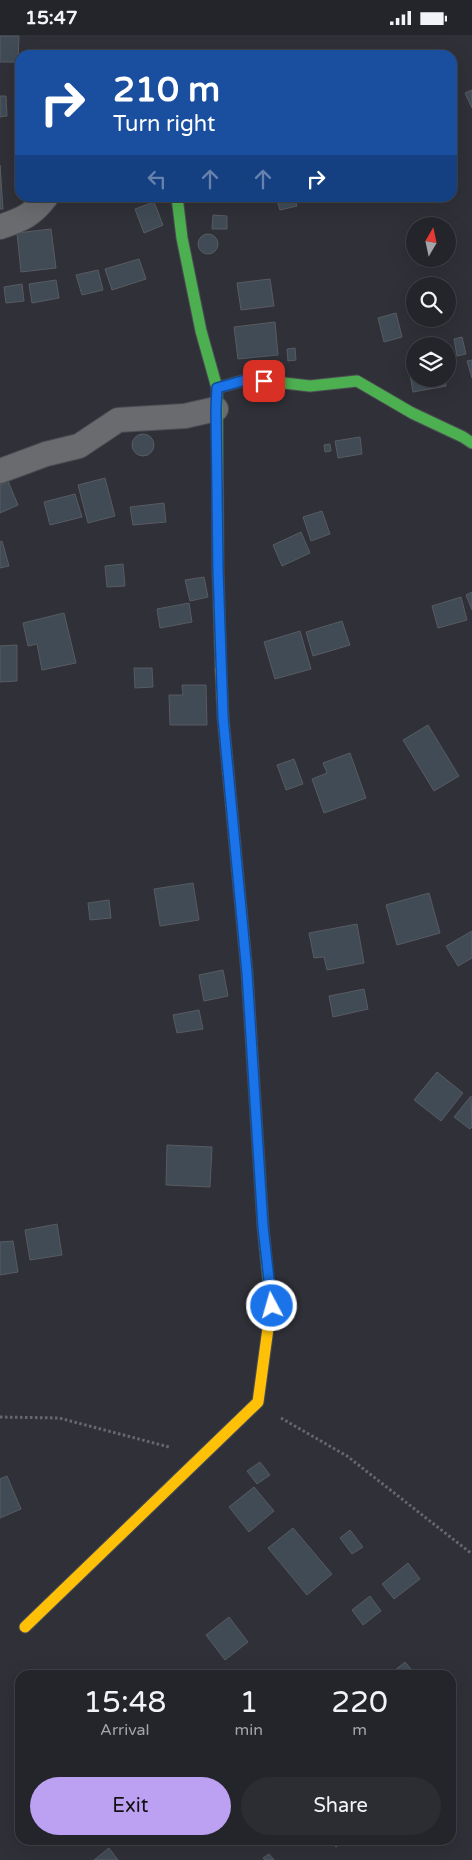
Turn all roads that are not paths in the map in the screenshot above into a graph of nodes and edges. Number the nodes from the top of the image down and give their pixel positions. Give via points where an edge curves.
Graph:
1 (43, 202) edge
2 (178, 202) edge
3 (0, 227) edge
4 (217, 399) junction
5 (472, 443) edge
6 (0, 471) edge
7 (25, 1627) dead end

1 - 3 street via 37,210 21,220
2 - 4 street via 182,238
4 - 5 street via 249,379 310,386 357,381
4 - 6 street via 185,416 118,420 79,445
4 - 7 street via 223,717 247,973 263,1227 272,1306 258,1402

